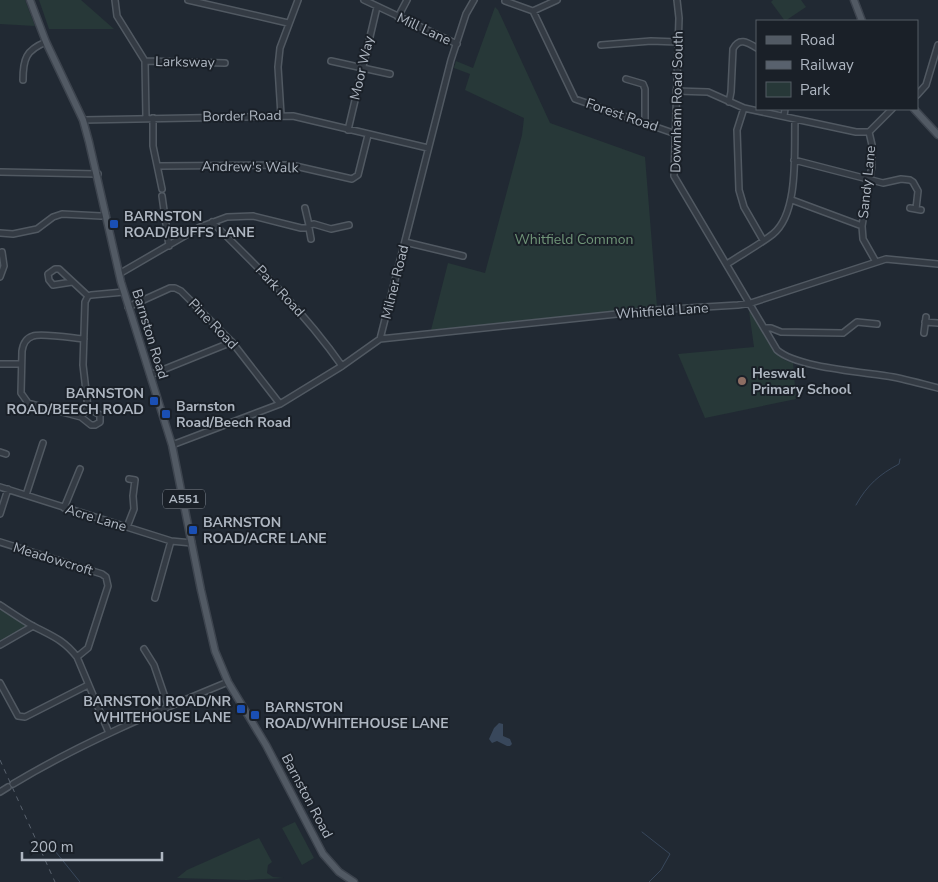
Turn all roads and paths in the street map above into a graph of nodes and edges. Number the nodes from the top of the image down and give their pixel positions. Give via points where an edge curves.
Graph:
1 (30, 0) edge
2 (115, 0) edge
3 (188, 0) edge
4 (298, 0) edge
5 (364, 0) edge
6 (408, 0) edge
7 (474, 0) edge
8 (557, 0) edge
9 (677, 0) edge
10 (854, 0) edge
11 (506, 1) edge
12 (377, 7) junction
13 (533, 11) junction
14 (398, 17) junction
15 (862, 20) edge
16 (288, 23) junction
17 (46, 42) junction
18 (678, 42) junction
19 (457, 44) junction
20 (601, 45) dead end
21 (938, 45) edge
22 (756, 47) edge
23 (331, 60) dead end
24 (145, 61) junction
25 (225, 63) dead end
26 (362, 67) junction
27 (390, 74) dead end
28 (626, 79) dead end
29 (23, 80) dead end
30 (676, 91) junction
31 (918, 94) edge
32 (728, 102) junction
33 (744, 108) junction
34 (786, 110) edge
35 (891, 110) edge
36 (915, 110) edge
37 (281, 115) junction
38 (784, 116) junction
39 (146, 118) junction
40 (153, 118) junction
41 (83, 120) junction
42 (796, 120) junction
43 (645, 123) junction
44 (348, 130) junction
45 (869, 132) junction
46 (676, 134) junction
47 (368, 135) junction
48 (938, 135) edge
49 (428, 148) junction
50 (794, 160) junction
51 (158, 166) junction
52 (0, 172) edge
53 (98, 174) junction
54 (868, 180) junction
55 (162, 189) dead end
56 (162, 196) dead end
57 (792, 200) junction
58 (305, 208) dead end
59 (916, 209) dead end
60 (106, 214) junction
61 (212, 222) junction
62 (349, 225) dead end
63 (862, 226) junction
64 (309, 227) junction
65 (341, 227) junction
66 (0, 233) edge
67 (343, 234) dead end
68 (311, 239) dead end
69 (764, 240) junction
70 (405, 242) junction
71 (169, 246) junction
72 (454, 254) junction
73 (2, 255) edge
74 (463, 256) dead end
75 (452, 261) dead end
76 (876, 262) junction
77 (727, 264) junction
78 (938, 264) edge
79 (119, 274) junction
80 (0, 277) edge
81 (72, 282) junction
82 (124, 292) junction
83 (88, 296) junction
84 (751, 303) junction
85 (128, 307) junction
86 (938, 323) edge
87 (877, 324) dead end
88 (765, 328) junction
89 (924, 333) dead end
90 (84, 339) junction
91 (380, 339) junction
92 (232, 342) junction
93 (0, 364) edge
94 (21, 364) junction
95 (342, 366) junction
96 (150, 375) junction
97 (938, 388) edge
98 (280, 404) junction
99 (88, 408) junction
100 (81, 417) junction
101 (43, 443) dead end
102 (172, 445) junction
103 (80, 469) dead end
104 (129, 479) dead end
105 (0, 487) edge
106 (8, 489) junction
107 (26, 495) junction
108 (64, 508) junction
109 (0, 514) edge
110 (127, 527) junction
111 (171, 541) junction
112 (0, 542) edge
113 (192, 544) junction
114 (155, 598) dead end
115 (0, 605) edge
116 (33, 626) junction
117 (0, 644) edge
118 (144, 650) dead end
119 (77, 657) junction
120 (228, 682) junction
121 (0, 683) edge
122 (88, 685) junction
123 (168, 706) junction
124 (109, 733) junction
125 (0, 792) edge
126 (354, 882) edge

1 - 17 main road, Barnston Road / A551
2 - 24 street via 117,16
3 - 16 street
4 - 16 street
5 - 12 street, Mill Lane
6 - 14 street
7 - 19 street, Milner Road
8 - 13 street
9 - 18 street, Downham Road South
10 - 15 main road
11 - 13 street
12 - 14 street, Mill Lane
12 - 26 street, Moor Way
13 - 43 street, Forest Road via 576,99
14 - 19 street, Mill Lane
16 - 37 street via 279,58
17 - 29 street via 26,56
17 - 41 main road, Barnston Road / A551
18 - 20 street
18 - 30 street, Downham Road South
19 - 49 street, Milner Road
21 - 31 street via 926,85
22 - 32 street via 740,41 733,49 732,92
23 - 26 street
24 - 25 street, Larksway
24 - 39 street
26 - 27 street
26 - 44 street, Moor Way
28 - 43 street via 643,84
30 - 32 street via 708,92
30 - 46 street, Downham Road South
32 - 33 street
33 - 38 street
33 - 69 street via 737,130 739,190 744,207
34 - 38 street
35 - 45 street, Sandy Lane
36 - 48 main road
37 - 40 street, Border Road
37 - 44 street, Border Road
38 - 42 street
39 - 40 street, Border Road
39 - 41 street, Border Road
40 - 51 street via 153,146
41 - 53 main road, Barnston Road / A551
42 - 45 street
42 - 50 street
43 - 46 street, Forest Road
44 - 47 street, Border Road
45 - 54 street, Sandy Lane via 872,164
46 - 77 street, Downham Road South via 675,180
47 - 49 street, Border Road
47 - 51 street, Andrew's Walk via 358,175 352,179 292,165
49 - 70 street, Milner Road
50 - 54 street
50 - 57 street
51 - 55 street
52 - 53 street
53 - 60 main road, Barnston Road / A551
54 - 59 street via 883,184 906,179 913,182 918,194
54 - 63 street, Sandy Lane
56 - 71 street
57 - 63 street
57 - 69 street via 783,222
58 - 64 street
60 - 66 street via 62,214 37,229
60 - 79 main road, Barnston Road / A551
61 - 64 street via 233,216 253,216 301,228
61 - 71 street
61 - 95 street, Park Road via 320,334
62 - 65 street
63 - 76 street, Sandy Lane via 863,239
64 - 65 street via 314,224 331,229
64 - 68 street
65 - 67 street
69 - 77 street
70 - 72 street
70 - 91 street, Milner Road
71 - 79 street
72 - 74 street
72 - 75 street
73 - 80 street via 4,266
76 - 78 street, Whitfield Lane via 886,259
76 - 84 street, Whitfield Lane
77 - 84 street, Downham Road South
79 - 82 main road, Barnston Road / A551
81 - 81 street via 59,269 48,274 53,285
81 - 83 street
82 - 83 street
82 - 85 main road, Barnston Road / A551
83 - 90 street
84 - 88 street, Downham Road South
84 - 91 street, Whitfield Lane
85 - 92 street, Pine Road via 170,288 181,290
85 - 96 main road, Barnston Road / A551
86 - 89 street via 925,319
87 - 88 street via 857,322 843,333 780,332
88 - 97 street, Downham Road South via 777,350 785,356
90 - 94 street via 32,336 23,344
90 - 99 street via 82,365
91 - 95 street, Milner Road
92 - 96 street
92 - 98 street, Pine Road
93 - 94 street
94 - 100 street via 21,393 28,403
95 - 98 street, Milner Road
96 - 102 main road, Barnston Road / A551
98 - 102 street, Milner Road
99 - 100 street
99 - 100 street via 100,415 100,422 91,425
101 - 107 street
102 - 113 main road, Barnston Road / A551
103 - 108 street
104 - 110 street via 135,480 134,508
105 - 106 street, Acre Lane
106 - 107 street, Acre Lane
106 - 109 street
107 - 108 street, Acre Lane
108 - 110 street, Acre Lane
110 - 111 street, Acre Lane
111 - 113 street, Acre Lane
111 - 114 street
112 - 119 street, Meadowcroft via 106,577 108,586 88,648
113 - 120 main road, Barnston Road / A551 via 210,633
115 - 116 street
116 - 117 street
116 - 119 street via 55,636
118 - 123 street via 154,665
119 - 122 street
120 - 123 street
120 - 126 main road, Barnston Road / A551 via 266,745 323,854 339,872
121 - 122 street via 18,716 25,717
122 - 124 street
123 - 124 street
124 - 125 street

